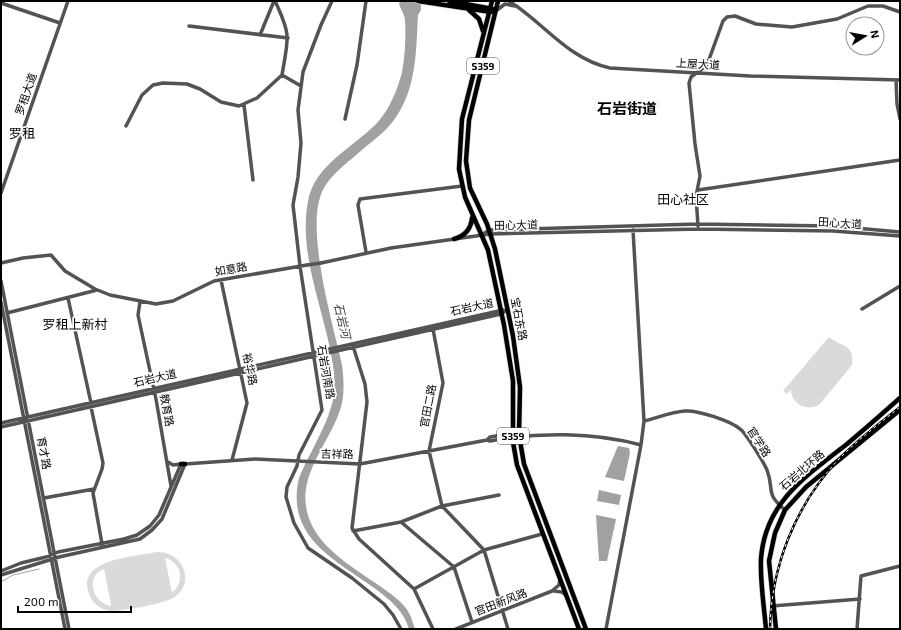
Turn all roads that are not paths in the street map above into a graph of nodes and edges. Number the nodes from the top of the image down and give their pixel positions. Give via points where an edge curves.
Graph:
1 (68, 1) edge
2 (274, 1) edge
3 (332, 1) edge
4 (366, 1) edge
5 (418, 1) edge
6 (449, 1) edge
7 (481, 1) edge
8 (492, 1) edge
9 (498, 1) edge
10 (509, 1) edge
11 (1, 3) edge
12 (470, 4) junction
13 (516, 6) junction
14 (466, 8) junction
15 (490, 8) junction
16 (496, 11) junction
17 (900, 12) edge
18 (489, 13) junction
19 (60, 23) junction
20 (189, 26) dead end
21 (260, 35) junction
22 (484, 35) junction
23 (288, 38) junction
24 (699, 72) junction
25 (282, 75) junction
26 (898, 80) edge
27 (301, 86) junction
28 (244, 105) junction
29 (345, 119) dead end
30 (900, 119) edge
31 (126, 126) dead end
32 (900, 160) edge
33 (253, 180) dead end
34 (462, 186) junction
35 (698, 190) junction
36 (1, 194) edge
37 (472, 214) junction
38 (698, 227) junction
39 (633, 230) junction
40 (490, 232) junction
41 (900, 232) edge
42 (481, 235) junction
43 (900, 236) edge
44 (454, 239) junction
45 (366, 252) junction
46 (1, 263) edge
47 (300, 266) junction
48 (221, 280) junction
49 (1, 281) edge
50 (900, 286) edge
51 (2, 290) edge
52 (98, 290) junction
53 (68, 298) junction
54 (1, 302) edge
55 (140, 302) junction
56 (508, 309) junction
57 (862, 309) dead end
58 (501, 312) junction
59 (7, 313) junction
60 (433, 329) junction
61 (353, 346) junction
62 (341, 348) junction
63 (313, 355) junction
64 (241, 371) junction
65 (154, 390) junction
66 (900, 398) edge
67 (91, 405) junction
68 (900, 410) edge
69 (26, 420) junction
70 (644, 421) junction
71 (1, 423) edge
72 (1, 427) edge
73 (513, 435) junction
74 (519, 435) junction
75 (641, 445) junction
76 (430, 451) junction
77 (232, 460) junction
78 (297, 460) junction
79 (168, 462) junction
80 (183, 464) junction
81 (360, 464) junction
82 (171, 488) junction
83 (94, 489) junction
84 (499, 495) dead end
85 (44, 498) junction
86 (778, 505) junction
87 (442, 506) junction
88 (785, 510) junction
89 (401, 522) junction
90 (353, 532) junction
91 (542, 534) junction
92 (102, 544) junction
93 (484, 550) junction
94 (53, 557) junction
95 (900, 566) edge
96 (454, 567) junction
97 (1, 571) edge
98 (1, 575) edge
99 (559, 578) junction
100 (414, 589) junction
101 (552, 591) junction
102 (566, 596) junction
103 (860, 600) junction
104 (772, 606) junction
105 (503, 611) junction
106 (472, 622) junction
107 (65, 629) edge
108 (69, 629) edge
109 (401, 629) edge
110 (433, 629) edge
111 (456, 629) edge
112 (508, 629) edge
113 (579, 629) edge
114 (586, 629) edge
115 (606, 629) edge
116 (766, 629) edge
117 (776, 629) edge
118 (857, 629) edge

1 - 19 street, 罗租大道
2 - 21 street
2 - 23 street via 284,20
3 - 27 street, 石岩河南路 via 320,25
4 - 29 street via 357,65
5 - 14 main road
6 - 12 main road
7 - 12 main road
8 - 15 main road, 宝石东路
9 - 16 main road, 宝石东路
10 - 13 street, 上屋大道
11 - 19 street
12 - 15 main road
13 - 16 street via 505,4
13 - 24 street, 上屋大道 via 590,63 615,68
14 - 18 main road
14 - 22 main road via 478,19
15 - 16 main road
15 - 18 main road, 宝石东路
16 - 18 main road
16 - 40 main road, 宝石东路 / S359 via 469,120 466,153 470,188
17 - 24 street via 883,6 868,6 837,19 792,27 756,24 735,16 728,17 719,29 708,65
18 - 22 main road, 宝石东路 / S359
19 - 36 street, 罗租大道
20 - 21 street
21 - 23 street
22 - 34 main road, 宝石东路 / S359 via 462,119 459,153
23 - 25 street via 288,51
24 - 26 street, 上屋大道
24 - 35 street via 691,77 689,83 700,176
25 - 27 street
25 - 28 street via 267,90
26 - 30 street via 897,104
27 - 47 street, 石岩河南路 via 298,110 301,143 293,205
28 - 31 street via 221,102 187,84 163,83 153,85 142,95
28 - 33 street
32 - 35 street
34 - 37 main road, 宝石东路 / S359
34 - 45 street via 360,199 358,205
35 - 38 street
37 - 42 main road, 宝石东路 / S359
37 - 44 main road via 468,231
38 - 39 street, 田心大道
38 - 40 street, 田心大道
38 - 41 street, 田心大道 via 833,226
38 - 43 street, 田心大道 via 833,230
39 - 40 street, 田心大道
39 - 70 street
40 - 42 street, 田心大道
40 - 56 main road, 宝石东路 / S359
42 - 44 street, 如意路
42 - 58 main road, 宝石东路 / S359 via 488,250
44 - 45 street, 如意路
45 - 47 street, 如意路, bridge
46 - 52 street, 如意路 via 51,255 70,274
47 - 48 street, 如意路
47 - 63 street, 石岩河南路
48 - 55 street, 如意路 via 210,282 168,303
48 - 64 street, 裕华路
49 - 51 street, 育才路
50 - 57 street
51 - 59 street, 育才路
52 - 53 street
52 - 55 street, 如意路
53 - 59 street
53 - 67 street
54 - 69 street, 育才路
55 - 65 street, 教育路 via 138,315
56 - 58 street, 石岩大道
56 - 74 main road, 宝石东路 / S359 via 519,375
58 - 60 street, 石岩大道
58 - 61 street, 石岩大道
58 - 73 main road, 宝石东路 / S359 via 513,381
59 - 69 street, 育才路
60 - 61 street, 石岩大道
60 - 76 street, 官田二路 via 443,383
61 - 62 street, 石岩大道
61 - 81 street via 367,396
62 - 63 street, 石岩大道 via 328,349
62 - 63 street, 石岩大道 via 329,354
63 - 64 street, 石岩大道
63 - 78 street, 石岩河南路 via 322,410
64 - 65 street, 石岩大道
64 - 77 street, 裕华路 via 247,406
65 - 67 street, 石岩大道
65 - 79 street, 教育路
66 - 86 main road, 石岩北环路 via 799,482
67 - 69 street, 石岩大道
67 - 83 street via 103,462
68 - 88 main road, 石岩北环路 via 803,490
69 - 71 street, 石岩大道
69 - 72 street, 石岩大道
69 - 85 street, 育才路
69 - 94 street, 育才路
70 - 75 street
70 - 86 street, 官学路 via 690,411 737,427 744,433 766,468 772,497
73 - 74 street
73 - 76 street, 吉祥路 via 490,437 487,440
73 - 91 main road, 宝石东路 / S359 via 519,473
74 - 75 street via 616,439
74 - 114 main road, 宝石东路 / S359 via 526,471
75 - 115 street
76 - 81 street, 吉祥路
76 - 87 street, 官田二路
77 - 78 street, 吉祥路
77 - 80 street, 吉祥路
78 - 81 street, 吉祥路
78 - 109 street, 石岩河南路 via 286,497 294,523 305,544 384,604
79 - 80 street via 173,465
79 - 82 street, 教育路
80 - 82 street
80 - 94 street via 165,513 146,535 132,542
81 - 90 street via 352,520
82 - 92 street via 159,515 150,526 131,537
83 - 85 street
83 - 92 street
84 - 87 street
85 - 94 street, 育才路
86 - 88 street
86 - 116 main road, 石岩北环路 via 767,532 761,558
87 - 89 street
87 - 93 street
88 - 104 main road, 石岩北环路 via 775,532 768,561
89 - 90 street
89 - 96 street
90 - 100 street
91 - 93 street
91 - 99 main road, 宝石东路 / S359
92 - 94 street
93 - 96 street
93 - 105 street
94 - 97 street via 21,563
94 - 98 street
94 - 107 street, 育才路
94 - 108 street, 育才路
95 - 103 street via 861,576
96 - 100 street
96 - 106 street
99 - 101 street via 559,585
99 - 102 main road, 宝石东路 / S359
100 - 110 street
101 - 102 street via 562,592
101 - 105 street, 官田新风路
102 - 113 main road, 宝石东路 / S359
103 - 104 street
103 - 118 street
104 - 117 main road, 石岩北环路
105 - 106 street, 官田新风路
105 - 112 street
106 - 111 street, 官田新风路

